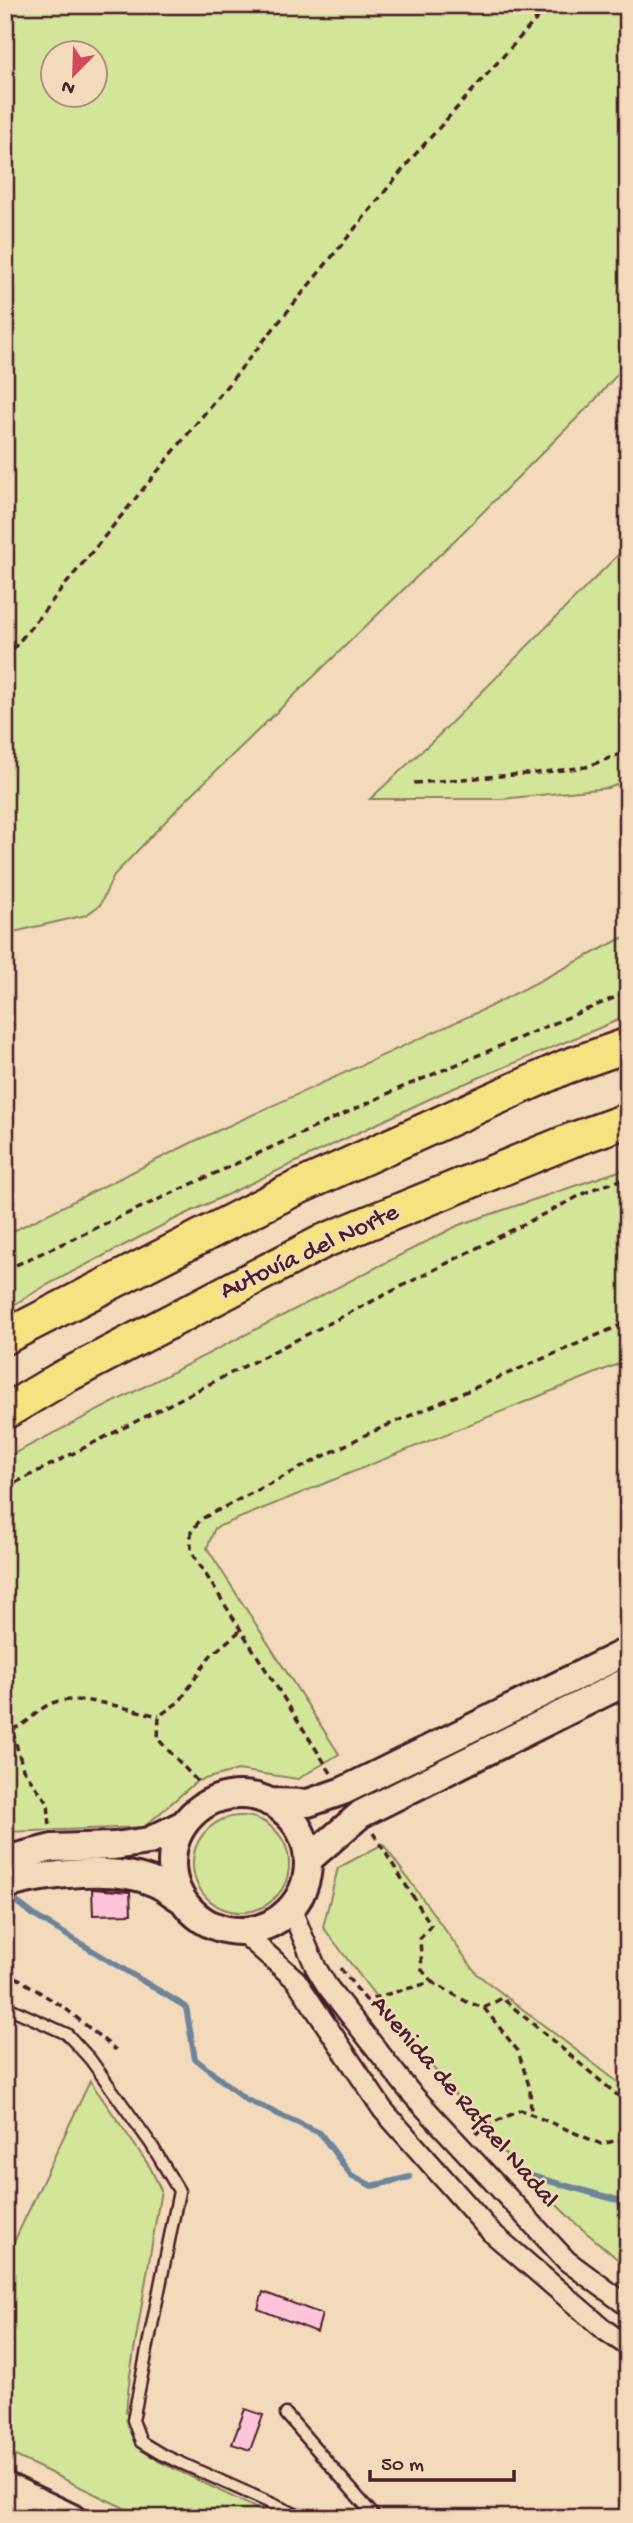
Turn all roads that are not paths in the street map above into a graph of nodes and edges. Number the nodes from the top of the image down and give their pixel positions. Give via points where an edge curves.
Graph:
1 (628, 1045) edge
2 (628, 1120) edge
3 (628, 1129) edge
4 (572, 1140) junction
5 (5, 1337) edge
6 (5, 1412) edge
7 (628, 1651) edge
8 (628, 1681) edge
9 (269, 1802) junction
10 (184, 1824) junction
11 (309, 1859) junction
12 (5, 1860) edge
13 (5, 1885) edge
14 (183, 1900) junction
15 (291, 1909) junction
16 (242, 1932) junction
17 (5, 2006) edge
18 (628, 2306) edge
19 (628, 2346) edge
20 (286, 2414) dead end
21 (5, 2486) edge
22 (5, 2507) edge
23 (27, 2518) edge
24 (72, 2518) edge
25 (304, 2518) edge
26 (376, 2518) edge

1 - 5 highway via 565,1067 288,1192
2 - 4 highway, Autovía del Norte
3 - 4 highway
4 - 6 highway, Autovía del Norte via 324,1241
7 - 9 street via 343,1791 307,1803
8 - 11 street via 361,1814
9 - 10 street via 251,1796 214,1800
9 - 11 street via 293,1819
10 - 12 street via 149,1841 52,1849
10 - 14 street via 172,1862 174,1882
11 - 15 street via 302,1894
13 - 14 street via 115,1871 155,1882
14 - 16 street via 198,1918
15 - 16 street via 269,1925
15 - 18 street, Avenida de Rafael Nadal via 327,1986 410,2092 567,2261
16 - 19 street, Avenida de Rafael Nadal via 296,1980 383,2110 491,2232
17 - 25 lane via 67,2034 151,2144 179,2192 133,2420 141,2442
20 - 26 lane
21 - 24 street
22 - 23 street

